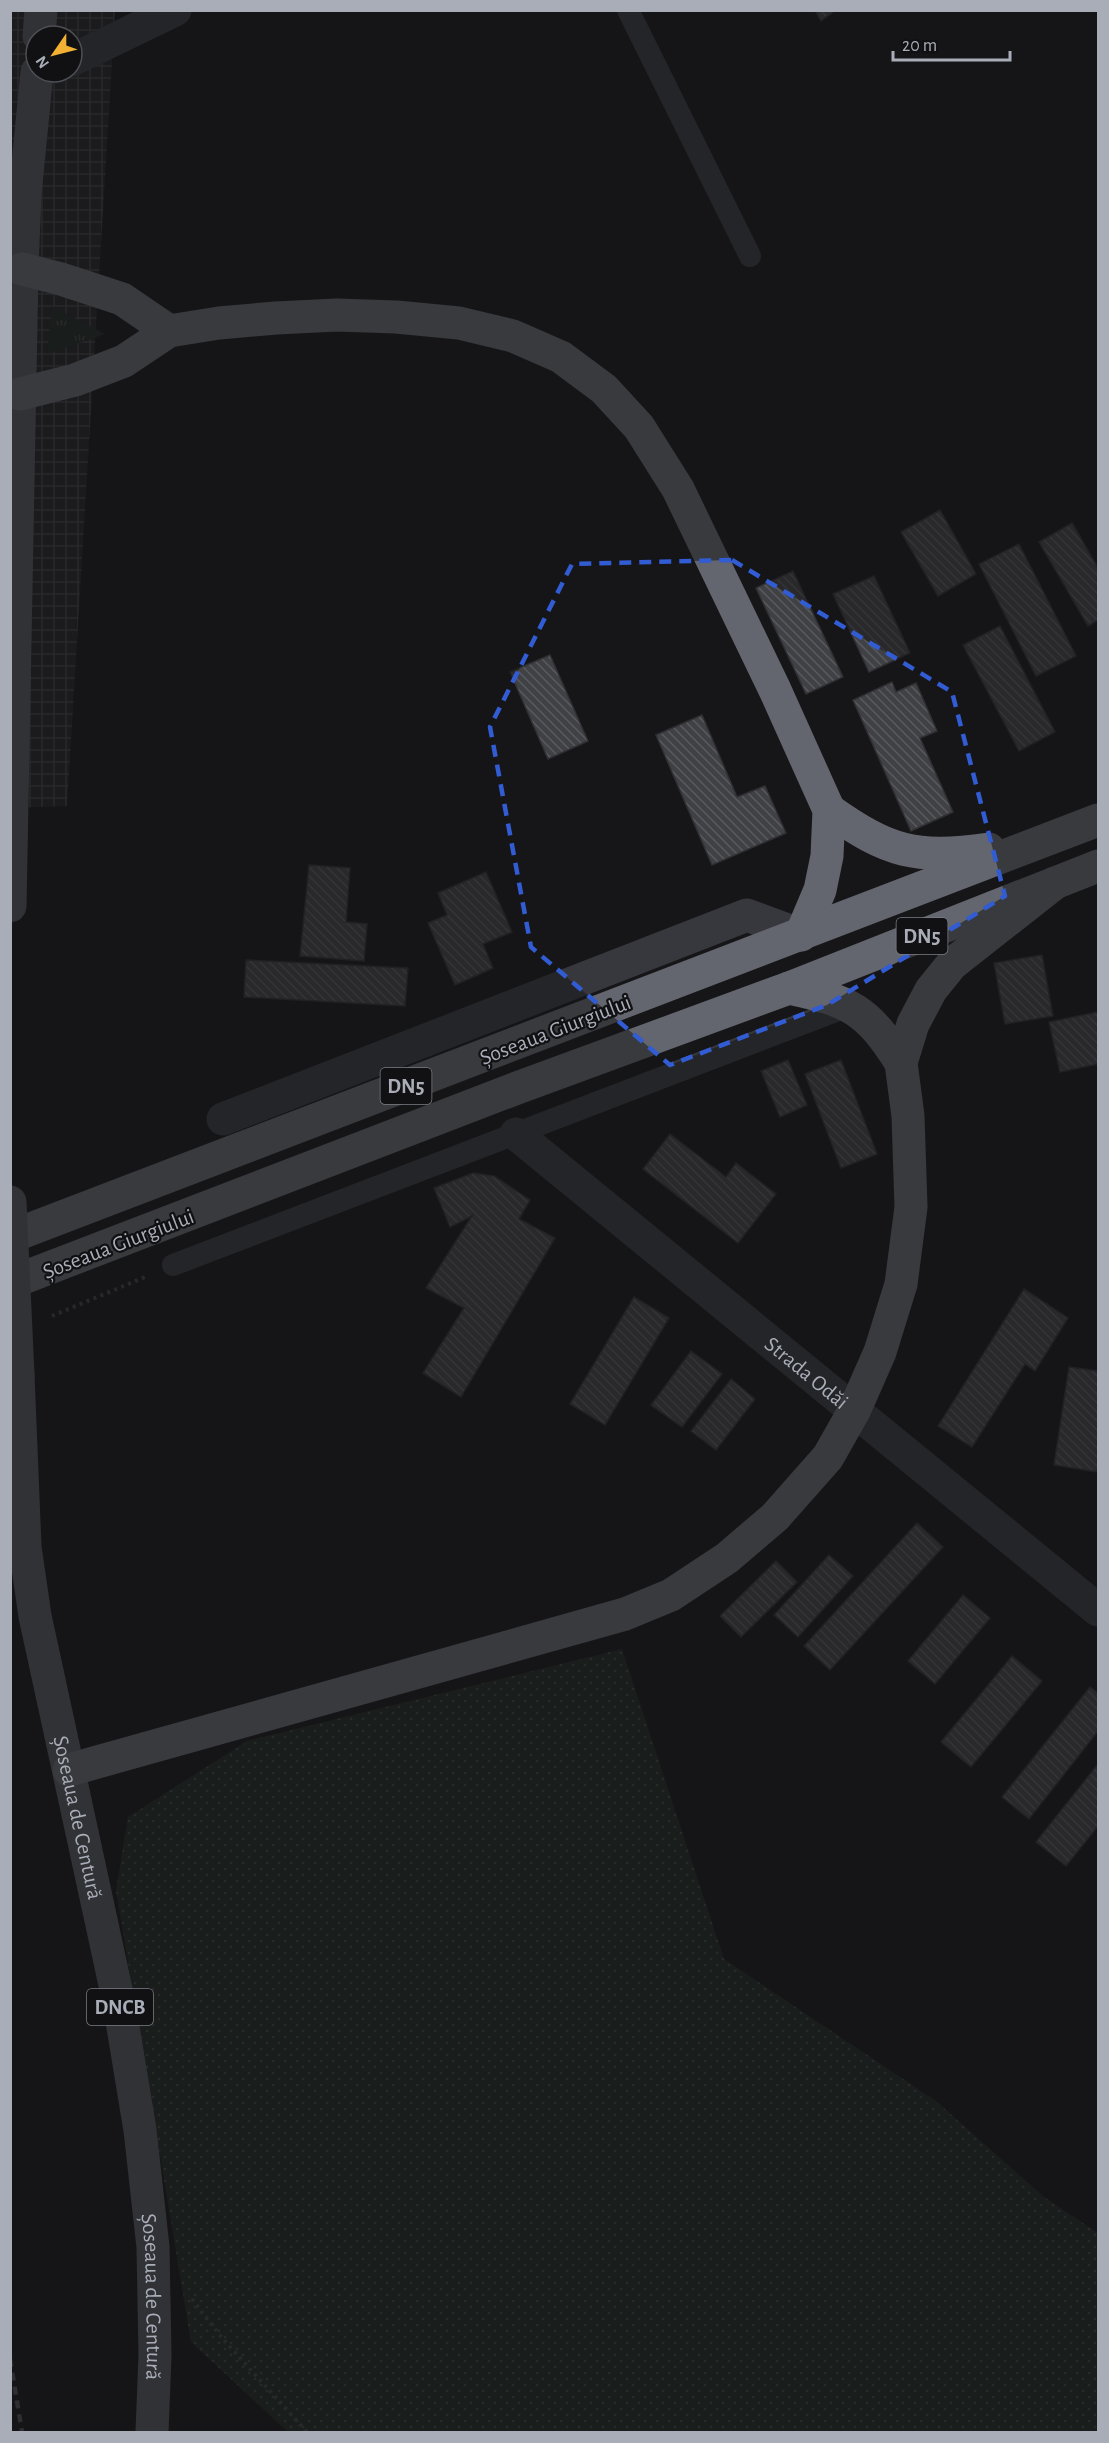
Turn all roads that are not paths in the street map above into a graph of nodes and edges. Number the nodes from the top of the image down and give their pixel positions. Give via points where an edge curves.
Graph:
1 (175, 10) edge
2 (628, 10) edge
3 (84, 54) edge
4 (39, 84) edge
5 (750, 256) dead end
6 (22, 269) junction
7 (169, 331) junction
8 (20, 394) junction
9 (829, 810) junction
10 (1098, 820) edge
11 (1038, 843) junction
12 (1098, 866) edge
13 (1055, 883) junction
14 (10, 906) edge
15 (801, 935) junction
16 (789, 988) junction
17 (849, 1006) junction
18 (901, 1063) junction
19 (223, 1119) dead end
20 (516, 1134) junction
21 (10, 1202) edge
22 (10, 1237) edge
23 (173, 1265) road end
24 (10, 1283) edge
25 (854, 1411) junction
26 (1098, 1610) edge
27 (69, 1770) junction
28 (152, 2433) edge

1 - 3 street
2 - 5 lane
4 - 6 main road via 25,194
6 - 7 highway via 122,299
6 - 8 main road
7 - 8 highway via 124,361 75,380
7 - 9 highway via 276,318 396,317 459,323 513,336 561,357 604,389 639,427 678,489
8 - 14 main road
9 - 11 highway via 887,845 928,855
9 - 15 highway via 827,856 820,890
10 - 11 highway, Șoseaua Giurgiului / DN5
11 - 15 highway, Șoseaua Giurgiului / DN5
12 - 13 highway, Șoseaua Giurgiului / DN5
13 - 16 highway, Șoseaua Giurgiului / DN5
13 - 18 highway via 952,964 931,990 913,1024
15 - 19 street via 747,915
15 - 22 highway, Șoseaua Giurgiului / DN5
16 - 17 highway via 831,997
16 - 24 highway, Șoseaua Giurgiului / DN5
17 - 18 highway via 886,1040
17 - 20 lane, Șoseaua Giurgiului
18 - 25 highway via 908,1116 911,1207 901,1284 880,1352
20 - 23 lane, Șoseaua Giurgiului
20 - 25 street, Strada Odăi
21 - 27 main road, Șoseaua de Centură / DNCB, bridge via 25,1547 45,1671
25 - 26 street, Strada Odăi
25 - 27 highway via 828,1457 775,1517 728,1558 671,1595 625,1614
27 - 28 main road, Șoseaua de Centură / DNCB via 119,2003 140,2130 153,2247

